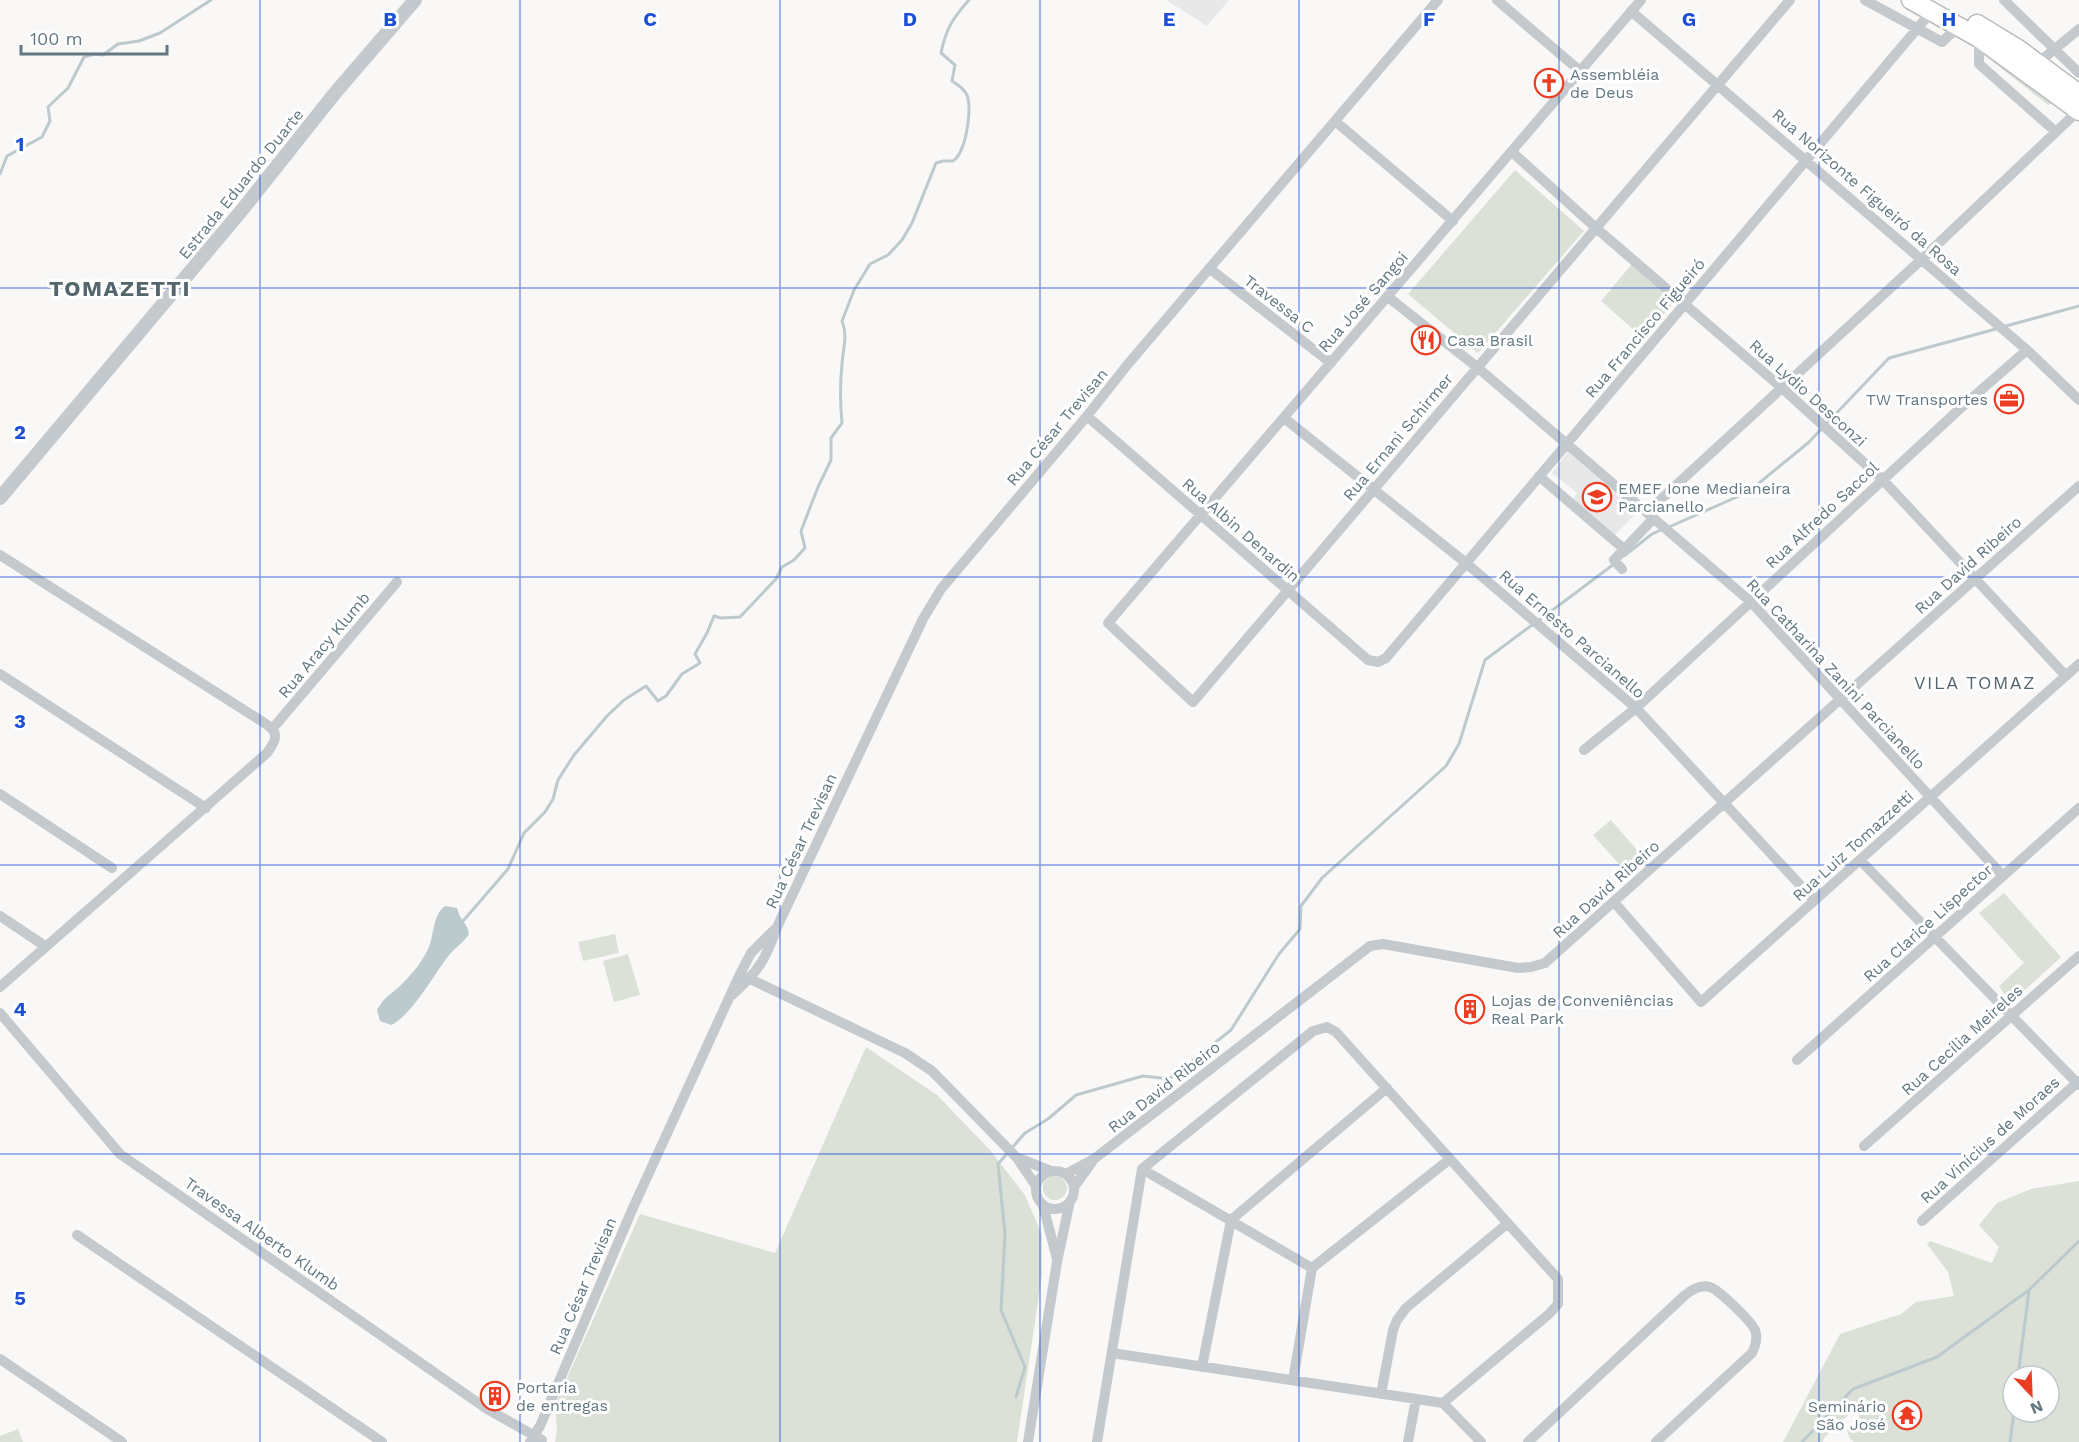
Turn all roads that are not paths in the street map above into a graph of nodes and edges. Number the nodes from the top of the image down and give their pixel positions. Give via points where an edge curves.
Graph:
1 (415, 0) edge
2 (1438, 0) edge
3 (1497, 0) edge
4 (1641, 0) edge
5 (1790, 0) edge
6 (1865, 0) edge
7 (1911, 0) edge
8 (2004, 0) edge
9 (1935, 5) edge
10 (1631, 11) junction
11 (1959, 26) junction
12 (1917, 29) junction
13 (2079, 29) edge
14 (1979, 38) junction
15 (2054, 50) junction
16 (2038, 63) junction
17 (1580, 71) junction
18 (2079, 73) edge
19 (1718, 85) junction
20 (2079, 94) edge
21 (2079, 111) edge
22 (1335, 121) junction
23 (2056, 132) junction
24 (1512, 152) junction
25 (1807, 161) junction
26 (1453, 221) junction
27 (1596, 228) junction
28 (1922, 259) junction
29 (1209, 268) junction
30 (1388, 297) junction
31 (1684, 304) junction
32 (2027, 350) junction
33 (1331, 363) junction
34 (1477, 367) junction
35 (1782, 388) junction
36 (2079, 400) edge
37 (1088, 416) junction
38 (1284, 418) junction
39 (1567, 444) junction
40 (1539, 476) junction
41 (1883, 480) junction
42 (2079, 486) edge
43 (1374, 489) junction
44 (0, 498) edge
45 (1201, 514) junction
46 (1651, 515) junction
47 (1624, 549) junction
48 (0, 555) edge
49 (1466, 563) junction
50 (1622, 570) dead end
51 (1975, 579) junction
52 (397, 582) dead end
53 (1288, 590) junction
54 (1752, 602) junction
55 (1378, 662) joint
56 (2079, 664) edge
57 (0, 674) edge
58 (2066, 676) junction
59 (1840, 699) junction
60 (1193, 702) joint
61 (1636, 708) junction
62 (273, 728) junction
63 (1584, 750) dead end
64 (0, 795) edge
65 (1930, 797) junction
66 (1725, 802) junction
67 (206, 808) junction
68 (2079, 808) edge
69 (1860, 860) junction
70 (112, 868) dead end
71 (2003, 876) junction
72 (1814, 900) junction
73 (1614, 902) junction
74 (0, 916) edge
75 (1935, 937) junction
76 (45, 946) junction
77 (2079, 956) edge
78 (745, 977) junction
79 (0, 987) edge
80 (0, 1013) edge
81 (2011, 1016) junction
82 (1797, 1060) dead end
83 (2078, 1083) edge
84 (1387, 1088) junction
85 (1864, 1146) dead end
86 (1017, 1158) junction
87 (1094, 1159) junction
88 (1450, 1159) junction
89 (1142, 1169) junction
90 (1051, 1171) junction
91 (1066, 1174) junction
92 (1036, 1186) junction
93 (1074, 1187) junction
94 (1070, 1201) junction
95 (1043, 1205) junction
96 (1231, 1220) junction
97 (1922, 1221) dead end
98 (1508, 1223) junction
99 (77, 1235) dead end
100 (1058, 1262) junction
101 (1312, 1268) junction
102 (1112, 1353) junction
103 (0, 1359) edge
104 (1202, 1367) junction
105 (1293, 1380) junction
106 (1381, 1394) junction
107 (1416, 1399) junction
108 (1443, 1403) junction
109 (537, 1440) edge
110 (122, 1442) edge
111 (382, 1442) edge
112 (1028, 1442) edge
113 (1097, 1442) edge
114 (1408, 1442) edge
115 (1481, 1442) edge
116 (1528, 1442) edge
117 (1656, 1442) edge

1 - 44 street, Estrada Eduardo Duarte
2 - 22 street, Rua César Trevisan
3 - 17 street
4 - 10 street, Rua José Sangoi
5 - 19 street, Rua Ernani Schirmer
6 - 12 street
7 - 9 highway
8 - 15 street
9 - 11 highway
9 - 12 street, Rua Francisco Figueiró
9 - 16 highway
10 - 17 street, Rua José Sangoi
10 - 19 street, Rua Norizonte Figueiró da Rosa
11 - 12 street via 1942,42
11 - 14 highway
12 - 25 street, Rua Francisco Figueiró
13 - 15 street
14 - 21 highway
14 - 23 street via 1979,64
15 - 16 street
15 - 18 street
16 - 20 highway
17 - 24 street, Rua José Sangoi
19 - 25 street, Rua Norizonte Figueiró da Rosa
19 - 27 street, Rua Ernani Schirmer
21 - 23 street
22 - 26 street
22 - 29 street, Rua César Trevisan
23 - 28 street
24 - 26 street, Rua José Sangoi
24 - 27 street, Rua Lydio Desconzi
25 - 28 street, Rua Norizonte Figueiró da Rosa
25 - 31 street, Rua Francisco Figueiró
26 - 30 street, Rua José Sangoi
27 - 31 street, Rua Lydio Desconzi
27 - 34 street, Rua Ernani Schirmer
28 - 32 street, Rua Norizonte Figueiró da Rosa
28 - 35 street
29 - 33 street, Travessa C
29 - 37 street, Rua César Trevisan
30 - 33 street, Rua José Sangoi
30 - 34 street, Rua Catharina Zanini Parcianello
31 - 35 street, Rua Lydio Desconzi
31 - 39 street, Rua Francisco Figueiró
32 - 36 street, Rua Norizonte Figueiró da Rosa
32 - 41 street, Rua Alfredo Saccol
33 - 38 street, Rua José Sangoi
34 - 39 street, Rua Catharina Zanini Parcianello
34 - 43 street, Rua Ernani Schirmer
35 - 41 street, Rua Lydio Desconzi
35 - 46 street
37 - 45 street, Rua Albin Denardin
37 - 78 street, Rua César Trevisan via 928,609 764,962
38 - 43 street, Rua Ernesto Parcianello
38 - 45 street, Rua José Sangoi
39 - 40 street, Rua Francisco Figueiró
39 - 46 street, Rua Catharina Zanini Parcianello
40 - 47 street
40 - 49 street, Rua Francisco Figueiró
41 - 51 street, Rua Lydio Desconzi
41 - 54 street, Rua Alfredo Saccol
42 - 51 street, Rua David Ribeiro
43 - 49 street, Rua Ernesto Parcianello
43 - 53 street, Rua Ernani Schirmer
45 - 53 street, Rua Albin Denardin
45 - 60 street, Rua José Sangoi via 1108,623
46 - 47 street
46 - 54 street, Rua Catharina Zanini Parcianello
47 - 50 street via 1614,560
48 - 62 street
49 - 55 street, Rua Francisco Figueiró via 1386,658
49 - 61 street, Rua Ernesto Parcianello
51 - 58 street, Rua Lydio Desconzi
51 - 59 street, Rua David Ribeiro
52 - 62 street, Rua Aracy Klumb
53 - 55 street, Rua Albin Denardin via 1368,660
53 - 60 street, Rua Ernani Schirmer
54 - 59 street, Rua Catharina Zanini Parcianello
54 - 61 street, Rua Alfredo Saccol
56 - 58 street, Rua Luiz Tomazzetti
57 - 67 street
58 - 65 street, Rua Luiz Tomazzetti
59 - 65 street, Rua Catharina Zanini Parcianello
59 - 66 street, Rua David Ribeiro
61 - 63 street, Rua Alfredo Saccol
61 - 66 street, Rua Ernesto Parcianello
62 - 67 street via 276,736 267,753
64 - 70 street
65 - 69 street, Rua Luiz Tomazzetti
65 - 71 street, Rua Catharina Zanini Parcianello
66 - 72 street, Rua Ernesto Parcianello
66 - 73 street, Rua David Ribeiro
67 - 76 street
68 - 71 street, Rua Clarice Lispector
69 - 72 street, Rua Luiz Tomazzetti
69 - 75 street
71 - 75 street, Rua Clarice Lispector
72 - 73 street, Rua Luiz Tomazzetti via 1701,1002
73 - 87 street, Rua David Ribeiro via 1545,963 1531,968 1383,944 1370,946
74 - 76 street
75 - 81 street
75 - 82 street, Rua Clarice Lispector
76 - 79 street
77 - 81 street, Rua Cecília Meireles
78 - 86 street via 905,1053 932,1071
78 - 109 street, Rua César Trevisan via 732,995 632,1210
80 - 109 street, Travessa Alberto Klumb via 120,1154
81 - 83 street
81 - 85 street, Rua Cecília Meireles
83 - 97 street, Rua Vinícius de Moraes
84 - 88 street
84 - 89 street via 1336,1032 1327,1028 1314,1031
84 - 96 street
86 - 90 street
86 - 92 street
87 - 91 street, Rua David Ribeiro
87 - 93 street, Rua David Ribeiro
88 - 98 street
88 - 101 street
89 - 96 street
89 - 102 street
90 - 91 street
90 - 92 street
91 - 93 street
92 - 95 street
93 - 94 street
94 - 95 street via 1056,1209
94 - 100 street
95 - 100 street
96 - 101 street
96 - 104 street
98 - 106 street via 1406,1308 1397,1320
98 - 108 street via 1558,1280 1558,1304
99 - 111 street
100 - 112 street
101 - 105 street
102 - 104 street
102 - 113 street
103 - 110 street
104 - 105 street
105 - 106 street
106 - 107 street
107 - 108 street
107 - 114 street
108 - 115 street
116 - 117 street via 1692,1289 1710,1287 1751,1324 1757,1339 1755,1346

